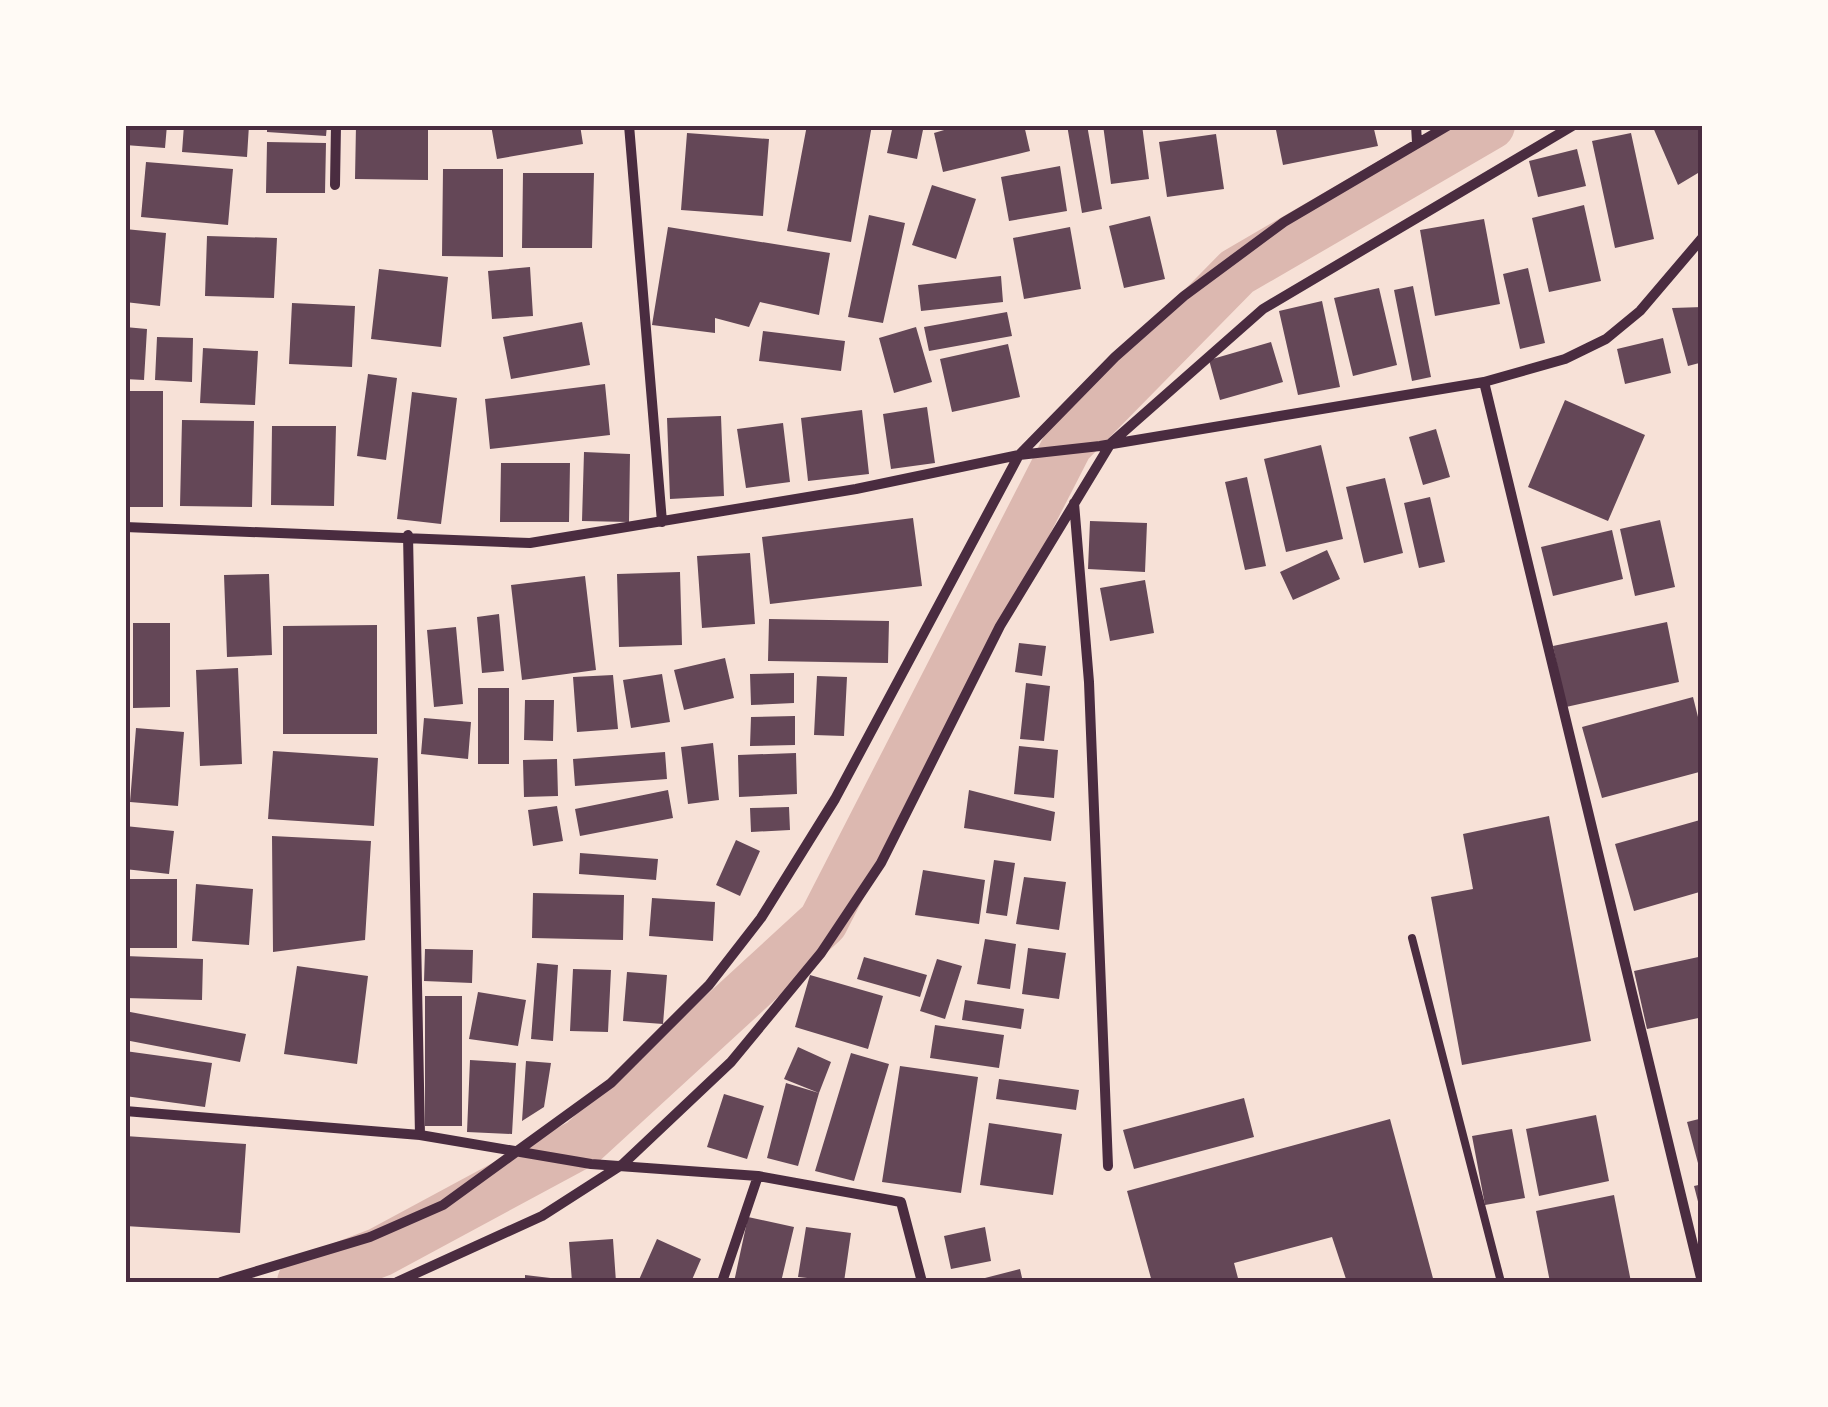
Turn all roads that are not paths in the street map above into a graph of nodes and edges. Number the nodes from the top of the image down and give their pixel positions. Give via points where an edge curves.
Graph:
1 (336, 125) edge
2 (630, 125) edge
3 (1416, 125) edge
4 (1449, 125) edge
5 (1574, 125) edge
6 (1417, 143) junction
7 (336, 185) dead end
8 (1703, 237) edge
9 (1484, 382) junction
10 (1106, 445) junction
11 (1019, 455) junction
12 (1074, 502) junction
13 (662, 522) junction
14 (125, 527) edge
15 (408, 535) junction
16 (1412, 938) dead end
17 (125, 1111) edge
18 (420, 1135) junction
19 (520, 1153) junction
20 (623, 1164) junction
21 (1108, 1166) dead end
22 (758, 1176) junction
23 (1702, 1275) edge
24 (221, 1282) edge
25 (397, 1282) edge
26 (722, 1282) edge
27 (922, 1282) edge
28 (1502, 1282) edge

1 - 7 street
2 - 13 street
3 - 6 street
4 - 6 street
5 - 10 street via 1264,309
6 - 11 street via 1284,222 1184,296
8 - 9 street via 1606,340
9 - 10 street
9 - 23 street
10 - 11 street
10 - 12 street
11 - 13 street
11 - 19 street via 836,799 761,918 710,985 610,1083
12 - 20 street via 1000,626 882,863 832,938 731,1062
12 - 21 street via 1089,682
13 - 15 street via 530,543
14 - 15 street
15 - 18 street
16 - 28 lane
17 - 18 street
18 - 19 street
19 - 20 street
19 - 24 street via 443,1205 388,1229
20 - 22 street
20 - 25 street via 542,1216
22 - 26 street
22 - 27 street via 901,1202

